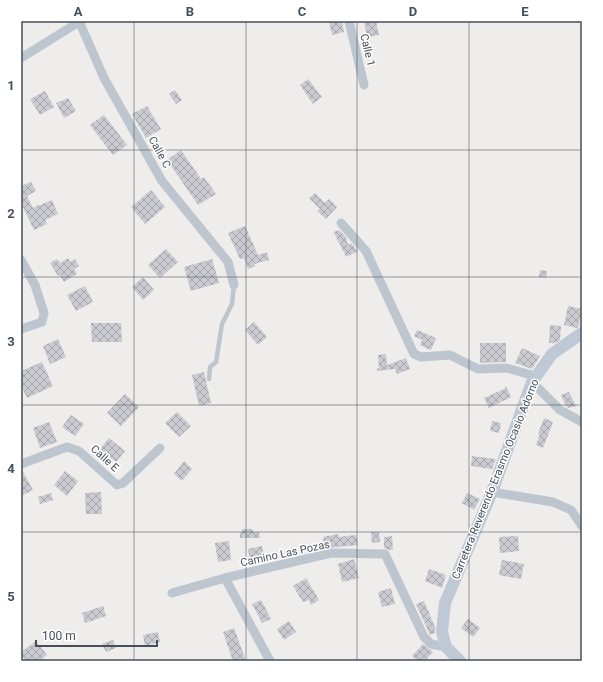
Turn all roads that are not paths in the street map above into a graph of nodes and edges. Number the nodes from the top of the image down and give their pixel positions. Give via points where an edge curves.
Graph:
1 (79, 21) edge
2 (349, 21) edge
3 (21, 58) edge
4 (364, 85) dead end
5 (341, 223) dead end
6 (21, 260) edge
7 (234, 285) joint
8 (21, 329) edge
9 (582, 333) edge
10 (209, 379) dead end
11 (533, 379) junction
12 (582, 422) edge
13 (160, 448) dead end
14 (21, 464) edge
15 (492, 492) junction
16 (582, 526) edge
17 (225, 578) junction
18 (172, 593) dead end
19 (446, 647) junction
20 (270, 661) edge
21 (460, 661) edge

1 - 3 street
1 - 7 street, Calle C via 104,78 162,181 228,262
2 - 4 street, Calle 1
5 - 11 street via 366,251 414,354 421,357 450,355 478,369 507,368
6 - 8 street via 35,285 44,313 42,322
7 - 10 lane via 232,304 222,324 216,362 210,367
9 - 11 street, Carretera Reverendo Erasmo Ocasio Adorno via 552,354
11 - 12 street via 560,410
11 - 15 street, Carretera Reverendo Erasmo Ocasio Adorno
13 - 14 street, Calle E via 124,483 117,485 79,451 67,447
15 - 16 street via 553,502 571,510
15 - 19 street, Carretera Reverendo Erasmo Ocasio Adorno via 445,603 442,632
17 - 18 street, Camino Las Pozas
17 - 19 street, Camino Las Pozas via 331,553 385,554 424,637 431,644
17 - 20 street
19 - 21 street

